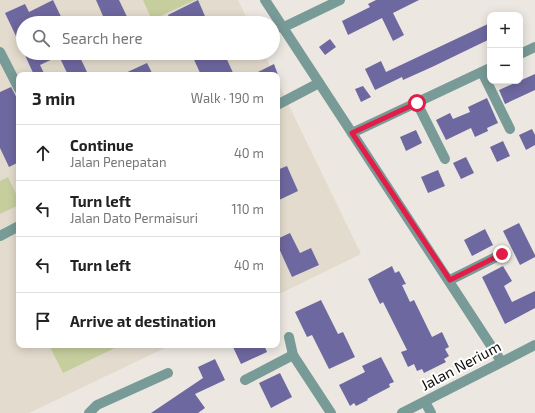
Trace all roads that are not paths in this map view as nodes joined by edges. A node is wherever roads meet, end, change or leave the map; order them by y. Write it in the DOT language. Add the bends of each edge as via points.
graph roads {
  1 [pos="265,0"];
  2 [pos="340,0"];
  3 [pos="275,16"];
  4 [pos="280,25"];
  5 [pos="282,28"];
  6 [pos="535,46"];
  7 [pos="0,52"];
  8 [pos="523,52"];
  9 [pos="486,70"];
  10 [pos="16,83"];
  11 [pos="319,83"];
  12 [pos="280,103"];
  13 [pos="417,103"];
  14 [pos="510,129"];
  15 [pos="352,133"];
  16 [pos="445,159"];
  17 [pos="16,228"];
  18 [pos="0,236"];
  19 [pos="502,254"];
  20 [pos="450,280"];
  21 [pos="289,337"];
  22 [pos="535,345"];
  23 [pos="293,355"];
  24 [pos="501,361"];
  25 [pos="168,373"];
  26 [pos="246,380"];
  27 [pos="425,402"];
  28 [pos="89,413"];
  29 [pos="331,413"];
  30 [pos="402,413"];
  31 [pos="431,413"];
  1 -- 3 [label="street"];
  2 -- 5 [label="street"];
  4 -- 5 [label="street"];
  5 -- 11 [label="street"];
  6 -- 8 [label="street"];
  7 -- 10 [label="street"];
  9 -- 13 [label="street"];
  9 -- 14 [label="street"];
  11 -- 12 [label="street"];
  11 -- 15 [label="street"];
  13 -- 15 [label="street"];
  13 -- 16 [label="street"];
  15 -- 20 [label="street"];
  17 -- 18 [label="street"];
  19 -- 20 [label="street"];
  20 -- 24 [label="street"];
  21 -- 23 [label="street"];
  22 -- 24 [label="street, Jalan Nerium"];
  23 -- 26 [label="street"];
  23 -- 29 [label="street"];
  24 -- 27 [label="street, Jalan Nerium"];
  25 -- 28 [label="street" via="97,405"];
  27 -- 30 [label="street, Jalan Nerium"];
  27 -- 31 [label="street"];
}
